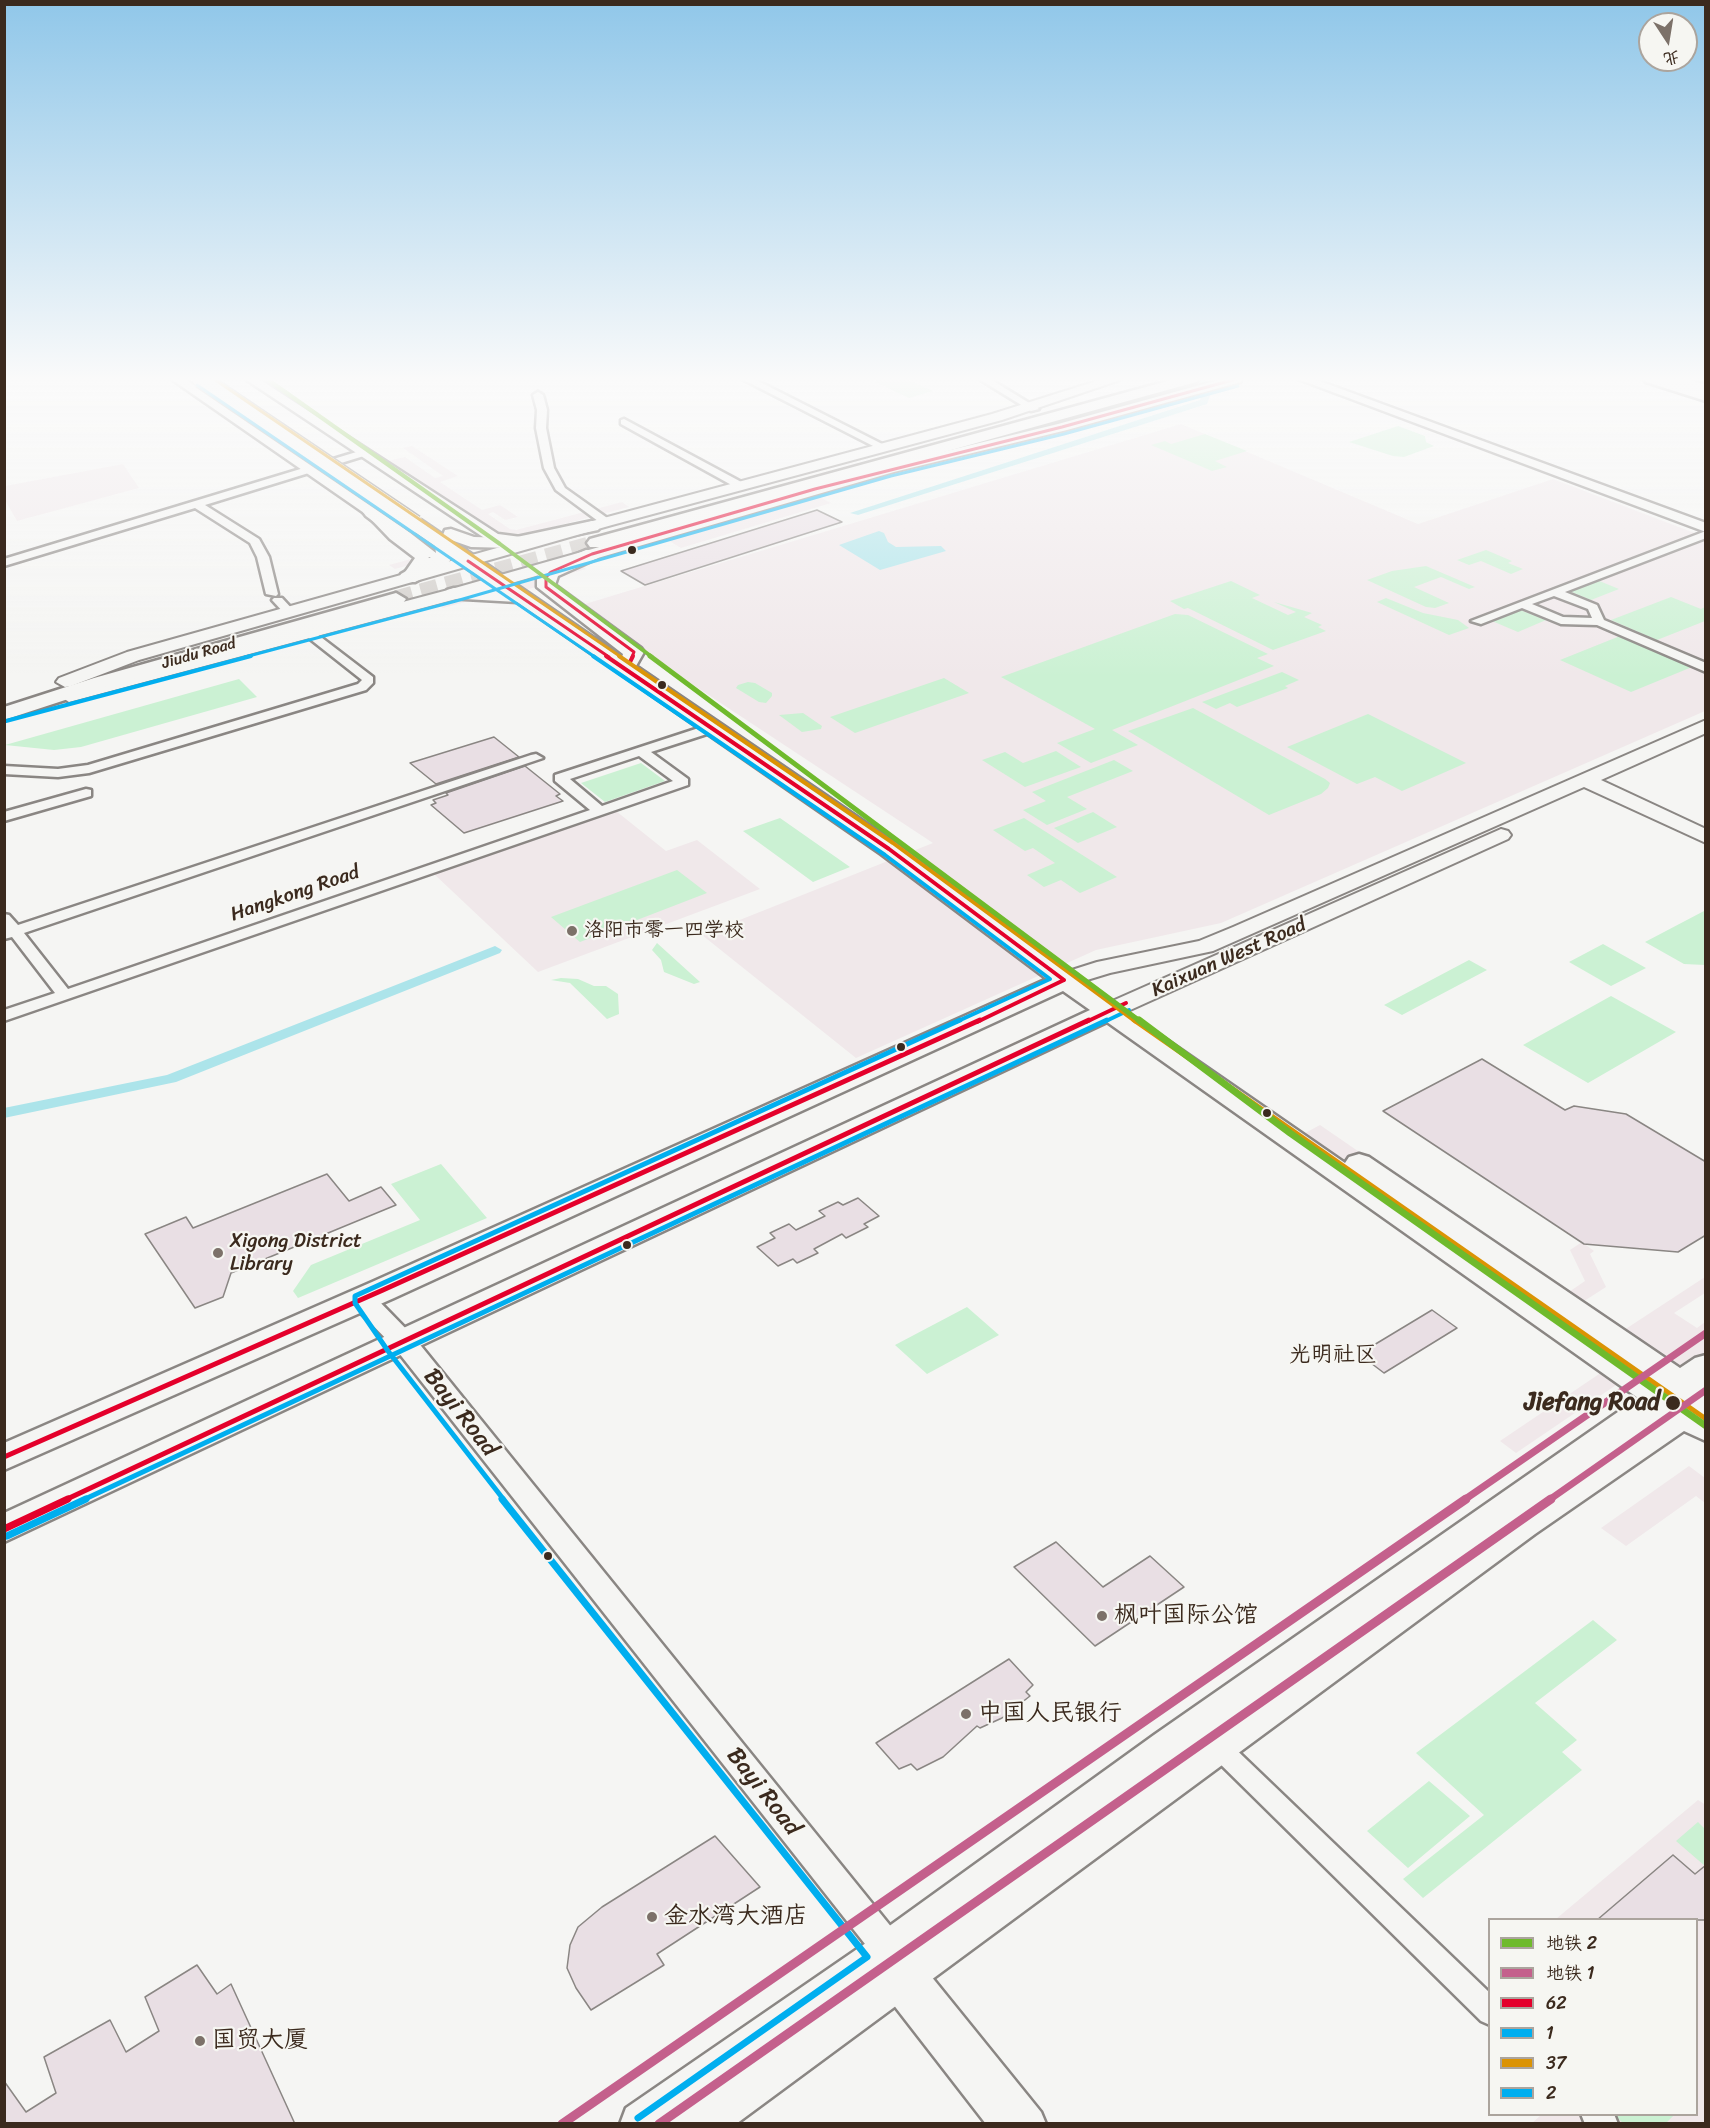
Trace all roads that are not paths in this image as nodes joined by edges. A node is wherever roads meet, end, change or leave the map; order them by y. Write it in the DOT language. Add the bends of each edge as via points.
graph roads {
  1 [pos="274,478"];
  2 [pos="322,478"];
  3 [pos="355,478"];
  4 [pos="361,478"];
  5 [pos="402,478"];
  6 [pos="554,478"];
  7 [pos="727,478"];
  8 [pos="769,478"];
  9 [pos="807,478"];
  10 [pos="828,478"];
  11 [pos="850,478"];
  12 [pos="1574,478"];
  13 [pos="1576,478"];
  14 [pos="741,486"];
  15 [pos="195,503"];
  16 [pos="372,512"];
  17 [pos="421,521"];
  18 [pos="477,527"];
  19 [pos="1706,527"];
  20 [pos="1706,534"];
  21 [pos="445,538"];
  22 [pos="597,539"];
  23 [pos="530,540"];
  24 [pos="475,559"];
  25 [pos="4,563"];
  26 [pos="408,578"];
  27 [pos="503,580"];
  28 [pos="1555,592"];
  29 [pos="453,594"];
  30 [pos="393,596"];
  31 [pos="521,598"];
  32 [pos="280,602"];
  33 [pos="1522,604"];
  34 [pos="1477,621"];
  35 [pos="1599,622"];
  36 [pos="309,632"];
  37 [pos="630,662"];
  38 [pos="1706,668"];
  39 [pos="65,682"];
  40 [pos="11,709"];
  41 [pos="1706,726"];
  42 [pos="711,728"];
  43 [pos="1706,743"];
  44 [pos="640,751"];
  45 [pos="536,758"];
  46 [pos="4,770"];
  47 [pos="1603,782"];
  48 [pos="86,793"];
  49 [pos="600,811"];
  50 [pos="4,817"];
  51 [pos="1706,825"];
  52 [pos="1706,837"];
  53 [pos="4,918"];
  54 [pos="10,933"];
  55 [pos="1074,976"];
  56 [pos="65,995"];
  57 [pos="1117,1007"];
  58 [pos="4,1016"];
  59 [pos="362,1299"];
  60 [pos="399,1344"];
  61 [pos="1706,1366"];
  62 [pos="1692,1403"];
  63 [pos="4,1457"];
  64 [pos="4,1530"];
  65 [pos="1216,1745"];
  66 [pos="893,1966"];
  67 [pos="1488,2010"];
  68 [pos="642,2124"];
  69 [pos="698,2124"];
  70 [pos="1008,2124"];
  71 [pos="1029,2124"];
  1 -- 15 [label="street"];
  2 -- 16 [label="street"];
  3 -- 17 [label="main road, bridge"];
  4 -- 17 [label="main road"];
  5 -- 18 [label="street"];
  6 -- 22 [label="street"];
  7 -- 14 [label="street"];
  8 -- 14 [label="main road"];
  9 -- 22 [label="main road"];
  10 -- 22 [label="main road"];
  11 -- 22 [label="main road"];
  12 -- 19 [label="street"];
  13 -- 19 [label="street"];
  14 -- 22 [label="main road"];
  15 -- 25 [label="street"];
  15 -- 32 [label="street" via="255,541"];
  16 -- 21 [label="main road" via="423,552 438,551"];
  16 -- 26 [label="street" via="394,536 422,556 423,561"];
  17 -- 21 [label="main road"];
  18 -- 21 [label="main road" via="483,536"];
  18 -- 23 [label="street" via="504,541"];
  20 -- 28 [label="street"];
  21 -- 23 [label="main road" via="493,544"];
  21 -- 24 [label="main road"];
  21 -- 26 [label="main road" via="442,559"];
  22 -- 23 [label="main road"];
  22 -- 24 [label="main road"];
  22 -- 27 [label="main road"];
  22 -- 37 [label="main road" via="551,572 546,577 546,587 634,652"];
  24 -- 26 [label="main road"];
  24 -- 27 [label="main road"];
  26 -- 30 [label="main road"];
  27 -- 29 [label="main road"];
  27 -- 31 [label="main road"];
  27 -- 37 [label="main road"];
  28 -- 33 [label="street"];
  28 -- 35 [label="street" via="1593,607"];
  29 -- 30 [label="main road"];
  29 -- 31 [label="main road" via="488,593"];
  30 -- 32 [label="main road"];
  30 -- 36 [label="main road"];
  30 -- 39 [label="main road, Jiudu Road"];
  30 -- 40 [label="main road, Jiudu Road"];
  31 -- 42 [label="main road"];
  32 -- 39 [label="main road"];
  33 -- 34 [label="street"];
  33 -- 35 [label="street" via="1561,620"];
  35 -- 38 [label="street"];
  36 -- 40 [label="main road"];
  36 -- 46 [label="street" via="369,680 362,687 89,770"];
  37 -- 55 [label="main road" via="938,868"];
  39 -- 40 [label="main road, Jiudu Road"];
  41 -- 47 [label="main road, Kaixuan West Road"];
  42 -- 44 [label="street"];
  42 -- 55 [label="main road"];
  43 -- 47 [label="main road, Kaixuan West Road"];
  44 -- 49 [label="street" via="560,778"];
  44 -- 49 [label="street, Hangkong Road" via="683,782"];
  45 -- 54 [label="street"];
  47 -- 51 [label="main road"];
  47 -- 52 [label="main road"];
  47 -- 55 [label="main road, Kaixuan West Road" via="1205,946"];
  47 -- 57 [label="main road, Kaixuan West Road"];
  48 -- 50 [label="street"];
  49 -- 56 [label="street, Hangkong Road"];
  53 -- 54 [label="street"];
  54 -- 56 [label="street"];
  55 -- 57 [label="main road"];
  55 -- 59 [label="main road, Kaixuan West Road"];
  56 -- 58 [label="street, Hangkong Road"];
  57 -- 60 [label="main road, Kaixuan West Road"];
  57 -- 62 [label="main road"];
  59 -- 60 [label="street, Bayi Road"];
  59 -- 63 [label="main road, Kaixuan West Road"];
  60 -- 64 [label="main road, Kaixuan West Road"];
  60 -- 66 [label="street, Bayi Road"];
  61 -- 62 [label="main road"];
  62 -- 65 [label="main road"];
  62 -- 66 [label="main road" via="1168,1747"];
  65 -- 66 [label="main road"];
  65 -- 67 [label="street"];
  66 -- 68 [label="main road"];
  66 -- 69 [label="main road"];
  66 -- 70 [label="street, Bayi Road"];
  66 -- 71 [label="street, Bayi Road"];
}
